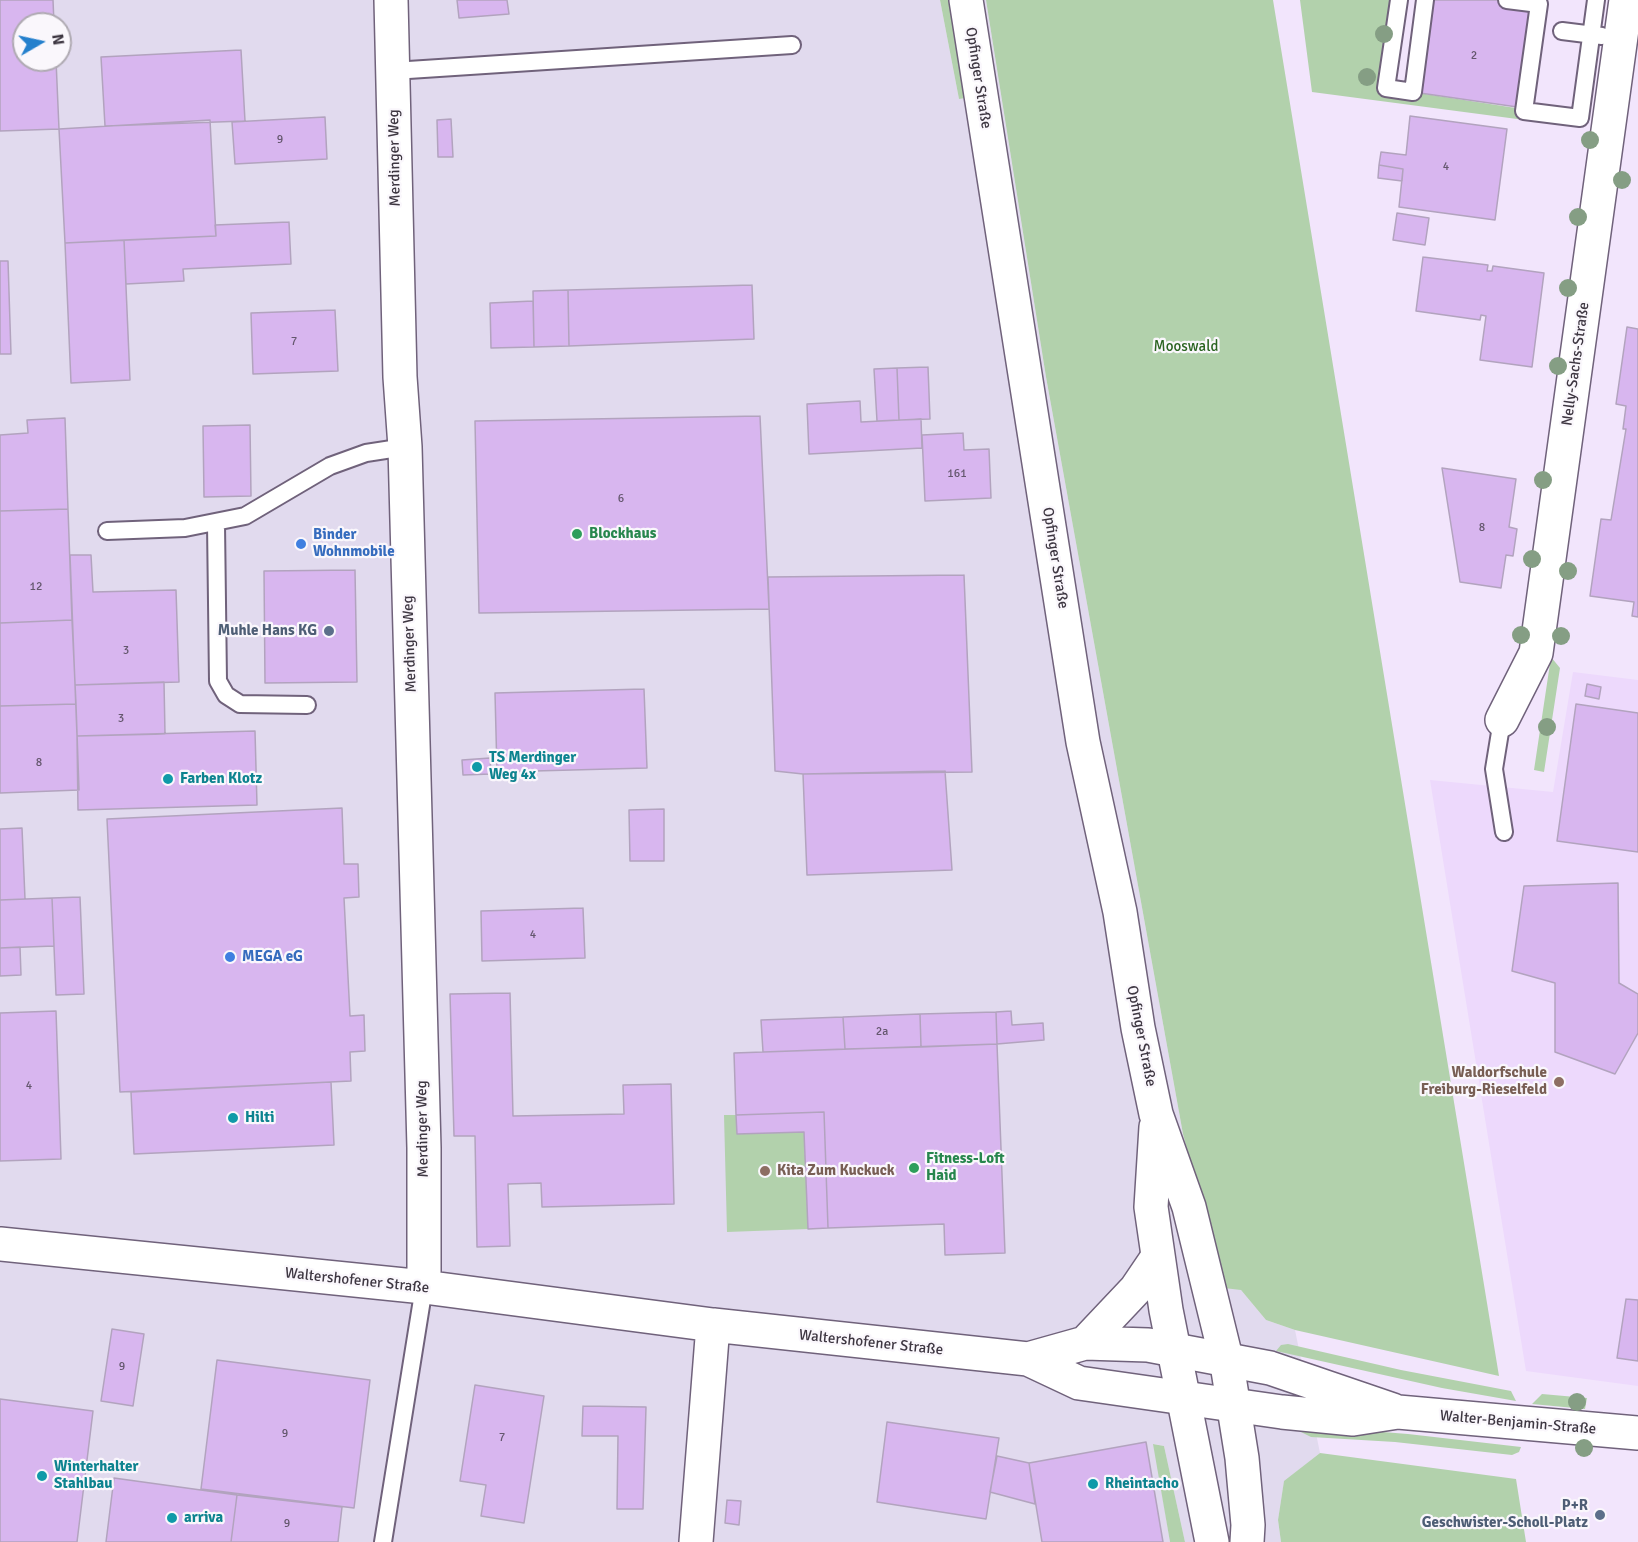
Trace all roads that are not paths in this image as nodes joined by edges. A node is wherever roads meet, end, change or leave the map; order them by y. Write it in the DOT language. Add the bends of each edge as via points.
graph roads {
  1 [pos="391,0"];
  2 [pos="966,0"];
  3 [pos="1399,0"];
  4 [pos="1425,0"];
  5 [pos="1507,0"];
  6 [pos="1596,0"];
  7 [pos="1626,0"];
  8 [pos="1562,31"];
  9 [pos="1606,37"];
  10 [pos="792,45"];
  11 [pos="393,71"];
  12 [pos="405,447"];
  13 [pos="216,524"];
  14 [pos="107,531"];
  15 [pos="307,705"];
  16 [pos="1502,720"];
  17 [pos="1504,832"];
  18 [pos="1156,1114"];
  19 [pos="0,1244"];
  20 [pos="1157,1258"];
  21 [pos="424,1287"];
  22 [pos="713,1325"];
  23 [pos="1085,1343"];
  24 [pos="1174,1350"];
  25 [pos="1226,1358"];
  26 [pos="1028,1359"];
  27 [pos="1183,1397"];
  28 [pos="1234,1405"];
  29 [pos="1398,1412"];
  30 [pos="1638,1433"];
  31 [pos="383,1542"];
  32 [pos="696,1542"];
  33 [pos="1212,1542"];
  34 [pos="1247,1542"];
  1 -- 11 [label="street, Merdinger Weg"];
  2 -- 18 [label="street, Opfinger Straße" via="1083,742 1120,912"];
  3 -- 4 [label="lane" via="1386,88 1413,92"];
  5 -- 9 [label="lane" via="1539,4 1524,111 1580,118"];
  6 -- 9 [label="lane"];
  7 -- 9 [label="street, Nelly-Sachs-Straße"];
  8 -- 9 [label="lane"];
  9 -- 16 [label="street, Nelly-Sachs-Straße" via="1536,653"];
  10 -- 11 [label="lane"];
  11 -- 12 [label="street, Merdinger Weg"];
  12 -- 13 [label="lane" via="348,458 244,516"];
  12 -- 21 [label="street, Merdinger Weg" via="424,1148"];
  13 -- 14 [label="lane"];
  13 -- 15 [label="lane" via="218,681 226,695 240,704"];
  16 -- 17 [label="lane" via="1494,769"];
  18 -- 20 [label="street, Opfinger Straße" via="1150,1208"];
  18 -- 25 [label="street, Opfinger Straße" via="1189,1207"];
  19 -- 21 [label="street, Waltershofener Straße"];
  20 -- 23 [label="street" via="1136,1289"];
  20 -- 24 [label="street, Opfinger Straße"];
  21 -- 22 [label="street, Waltershofener Straße"];
  21 -- 31 [label="lane"];
  22 -- 26 [label="street, Waltershofener Straße"];
  22 -- 32 [label="street"];
  23 -- 24 [label="street, Waltershofener Straße"];
  23 -- 26 [label="street, Waltershofener Straße"];
  24 -- 25 [label="street, Waltershofener Straße"];
  24 -- 27 [label="street, Opfinger Straße"];
  25 -- 28 [label="street, Opfinger Straße"];
  25 -- 29 [label="street, Walter-Benjamin-Straße" via="1270,1368"];
  26 -- 27 [label="street, Waltershofener Straße" via="1079,1383"];
  27 -- 28 [label="street, Waltershofener Straße"];
  27 -- 33 [label="street, Opfinger Straße"];
  28 -- 29 [label="street, Walter-Benjamin-Straße" via="1353,1419"];
  28 -- 34 [label="street, Opfinger Straße"];
  29 -- 30 [label="street, Walter-Benjamin-Straße"];
}
